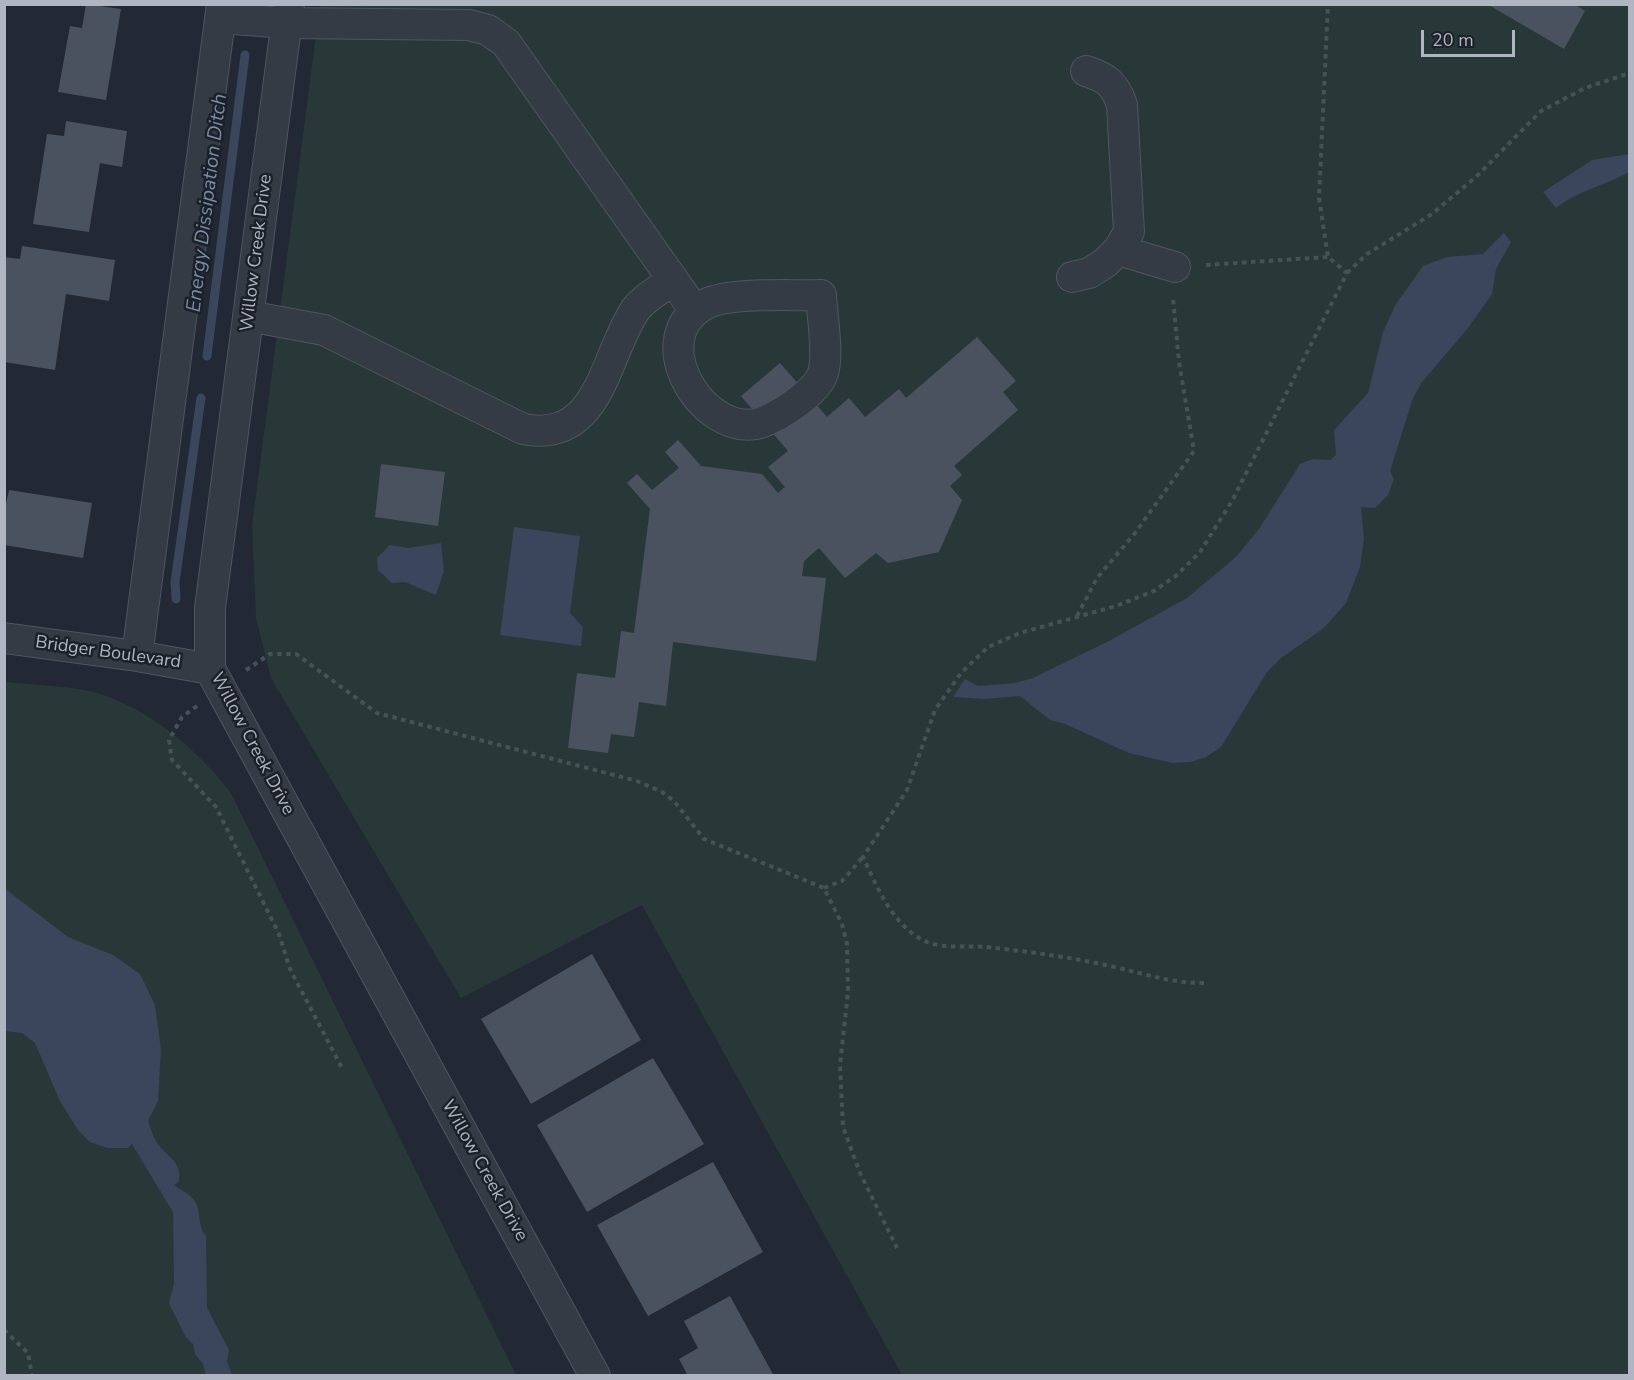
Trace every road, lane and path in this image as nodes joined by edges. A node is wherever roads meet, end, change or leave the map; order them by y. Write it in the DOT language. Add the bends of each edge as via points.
graph roads {
  1 [pos="1328,4"];
  2 [pos="221,11"];
  3 [pos="288,14"];
  4 [pos="1086,71"];
  5 [pos="1629,73"];
  6 [pos="1119,250"];
  7 [pos="1328,257"];
  8 [pos="1175,267"];
  9 [pos="1347,273"];
  10 [pos="1072,276"];
  11 [pos="673,280"];
  12 [pos="695,311"];
  13 [pos="249,316"];
  14 [pos="1077,616"];
  15 [pos="4,638"];
  16 [pos="137,656"];
  17 [pos="216,679"];
  18 [pos="863,856"];
  19 [pos="824,888"];
  20 [pos="1204,983"];
  21 [pos="342,1068"];
  22 [pos="897,1248"];
  23 [pos="4,1330"];
  24 [pos="32,1376"];
  25 [pos="595,1376"];
  1 -- 7 [label="path" via="1319,198"];
  2 -- 3 [label="street"];
  2 -- 16 [label="street"];
  3 -- 11 [label="street" via="469,25 488,30 506,43"];
  3 -- 13 [label="street, Willow Creek Drive"];
  4 -- 6 [label="street" via="1106,78 1117,89 1122,105 1129,232"];
  5 -- 9 [label="path" via="1585,88 1541,111 1477,176 1432,214 1367,255"];
  6 -- 8 [label="street"];
  6 -- 10 [label="street" via="1089,273"];
  7 -- 8 [label="path"];
  7 -- 9 [label="path"];
  8 -- 14 [label="path" via="1173,307 1194,451 1097,578"];
  9 -- 14 [label="path" via="1232,501 1200,552 1154,591"];
  11 -- 12 [label="street"];
  11 -- 13 [label="street" via="637,308 585,410 556,430 539,432 523,429 324,330"];
  12 -- 12 [label="street" via="684,324 677,357 695,393 715,414 733,423 769,420 799,401 823,373 821,295 725,298"];
  13 -- 17 [label="street, Willow Creek Drive" via="210,608"];
  14 -- 18 [label="path" via="988,647 961,673 935,710 907,790"];
  15 -- 16 [label="street, Bridger Boulevard"];
  16 -- 17 [label="street, Bridger Boulevard"];
  17 -- 19 [label="path" via="270,654 296,654 377,713 637,781 662,792 704,839"];
  17 -- 21 [label="path" via="182,717 169,740 172,760 216,807 279,934 290,969"];
  17 -- 25 [label="street, Willow Creek Drive"];
  18 -- 19 [label="path" via="842,881"];
  18 -- 20 [label="path" via="894,915 917,937 947,947 985,947 1065,958 1153,979"];
  19 -- 22 [label="path" via="847,944 848,991 840,1065 843,1127 860,1173"];
  23 -- 24 [label="path" via="28,1353"];
}
